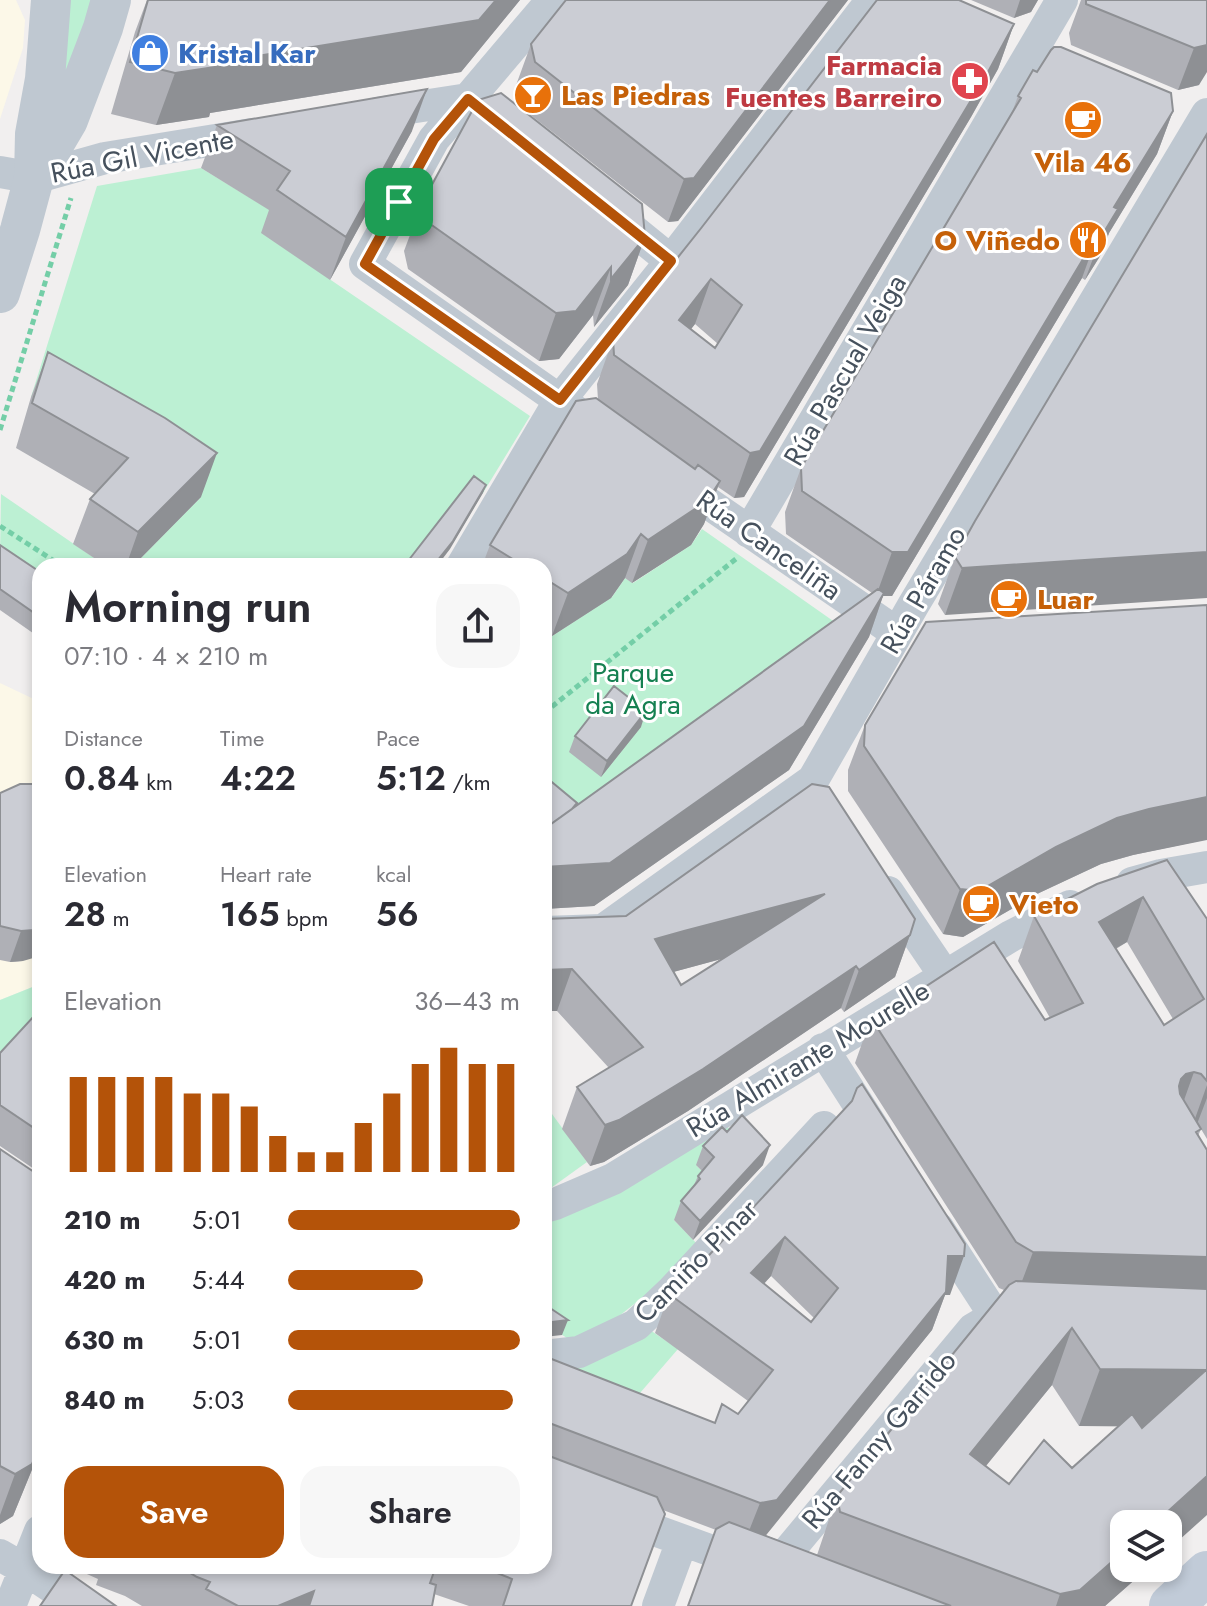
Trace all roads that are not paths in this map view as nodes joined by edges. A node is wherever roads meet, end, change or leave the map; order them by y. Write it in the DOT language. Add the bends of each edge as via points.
graph roads {
  1 [pos="51,0"];
  2 [pos="111,0"];
  3 [pos="552,0"];
  4 [pos="872,0"];
  5 [pos="1062,0"];
  6 [pos="468,99"];
  7 [pos="347,118"];
  8 [pos="496,121"];
  9 [pos="1196,123"];
  10 [pos="287,128"];
  11 [pos="17,175"];
  12 [pos="583,190"];
  13 [pos="671,261"];
  14 [pos="0,293"];
  15 [pos="560,400"];
  16 [pos="749,532"];
  17 [pos="467,558"];
  18 [pos="897,633"];
  19 [pos="813,780"];
  20 [pos="833,810"];
  21 [pos="869,863"];
  22 [pos="1207,867"];
  23 [pos="552,932"];
  24 [pos="945,976"];
  25 [pos="823,1049"];
  26 [pos="824,1127"];
  27 [pos="894,1159"];
  28 [pos="919,1198"];
  29 [pos="552,1205"];
  30 [pos="995,1316"];
  31 [pos="1056,1318"];
  32 [pos="552,1355"];
  33 [pos="552,1493"];
  34 [pos="32,1540"];
  35 [pos="682,1541"];
  36 [pos="13,1563"];
  37 [pos="1207,1573"];
  38 [pos="302,1574"];
  39 [pos="10,1606"];
  40 [pos="80,1606"];
  41 [pos="291,1606"];
  42 [pos="658,1606"];
  43 [pos="1171,1606"];
  1 -- 11 [label="street" via="35,134"];
  2 -- 11 [label="street" via="68,120"];
  3 -- 6 [label="street"];
  4 -- 13 [label="street"];
  5 -- 16 [label="street, Rúa Pascual Veiga"];
  6 -- 7 [label="street"];
  6 -- 8 [label="street"];
  6 -- 15 [label="street, Rúa Canceliña" via="434,139 365,264"];
  9 -- 18 [label="street, Rúa Páramo"];
  10 -- 11 [label="street, Rúa Gil Vicente"];
  11 -- 14 [label="street" via="20,230"];
  12 -- 13 [label="street"];
  13 -- 15 [label="street"];
  15 -- 16 [label="street, Rúa Canceliña"];
  15 -- 17 [label="street"];
  16 -- 18 [label="street, Rúa Canceliña"];
  18 -- 19 [label="street, Rúa Páramo"];
  19 -- 20 [label="street"];
  19 -- 23 [label="street, Rúa Páramo" via="603,930"];
  21 -- 24 [label="street"];
  22 -- 24 [label="street, Rúa Almirante Mourelle" via="1161,875 1056,911"];
  24 -- 25 [label="street, Rúa Almirante Mourelle"];
  25 -- 27 [label="street"];
  25 -- 29 [label="street, Rúa Almirante Mourelle" via="613,1179"];
  26 -- 32 [label="street, Camiño Pinar" via="636,1325 579,1352"];
  28 -- 30 [label="street"];
  30 -- 31 [label="street"];
  30 -- 35 [label="street, Rúa Fanny Garrido" via="973,1329 784,1577"];
  33 -- 35 [label="street"];
  34 -- 36 [label="street"];
  35 -- 42 [label="street"];
  36 -- 39 [label="street"];
  36 -- 40 [label="street"];
  37 -- 43 [label="main road"];
  38 -- 41 [label="street"];
}
